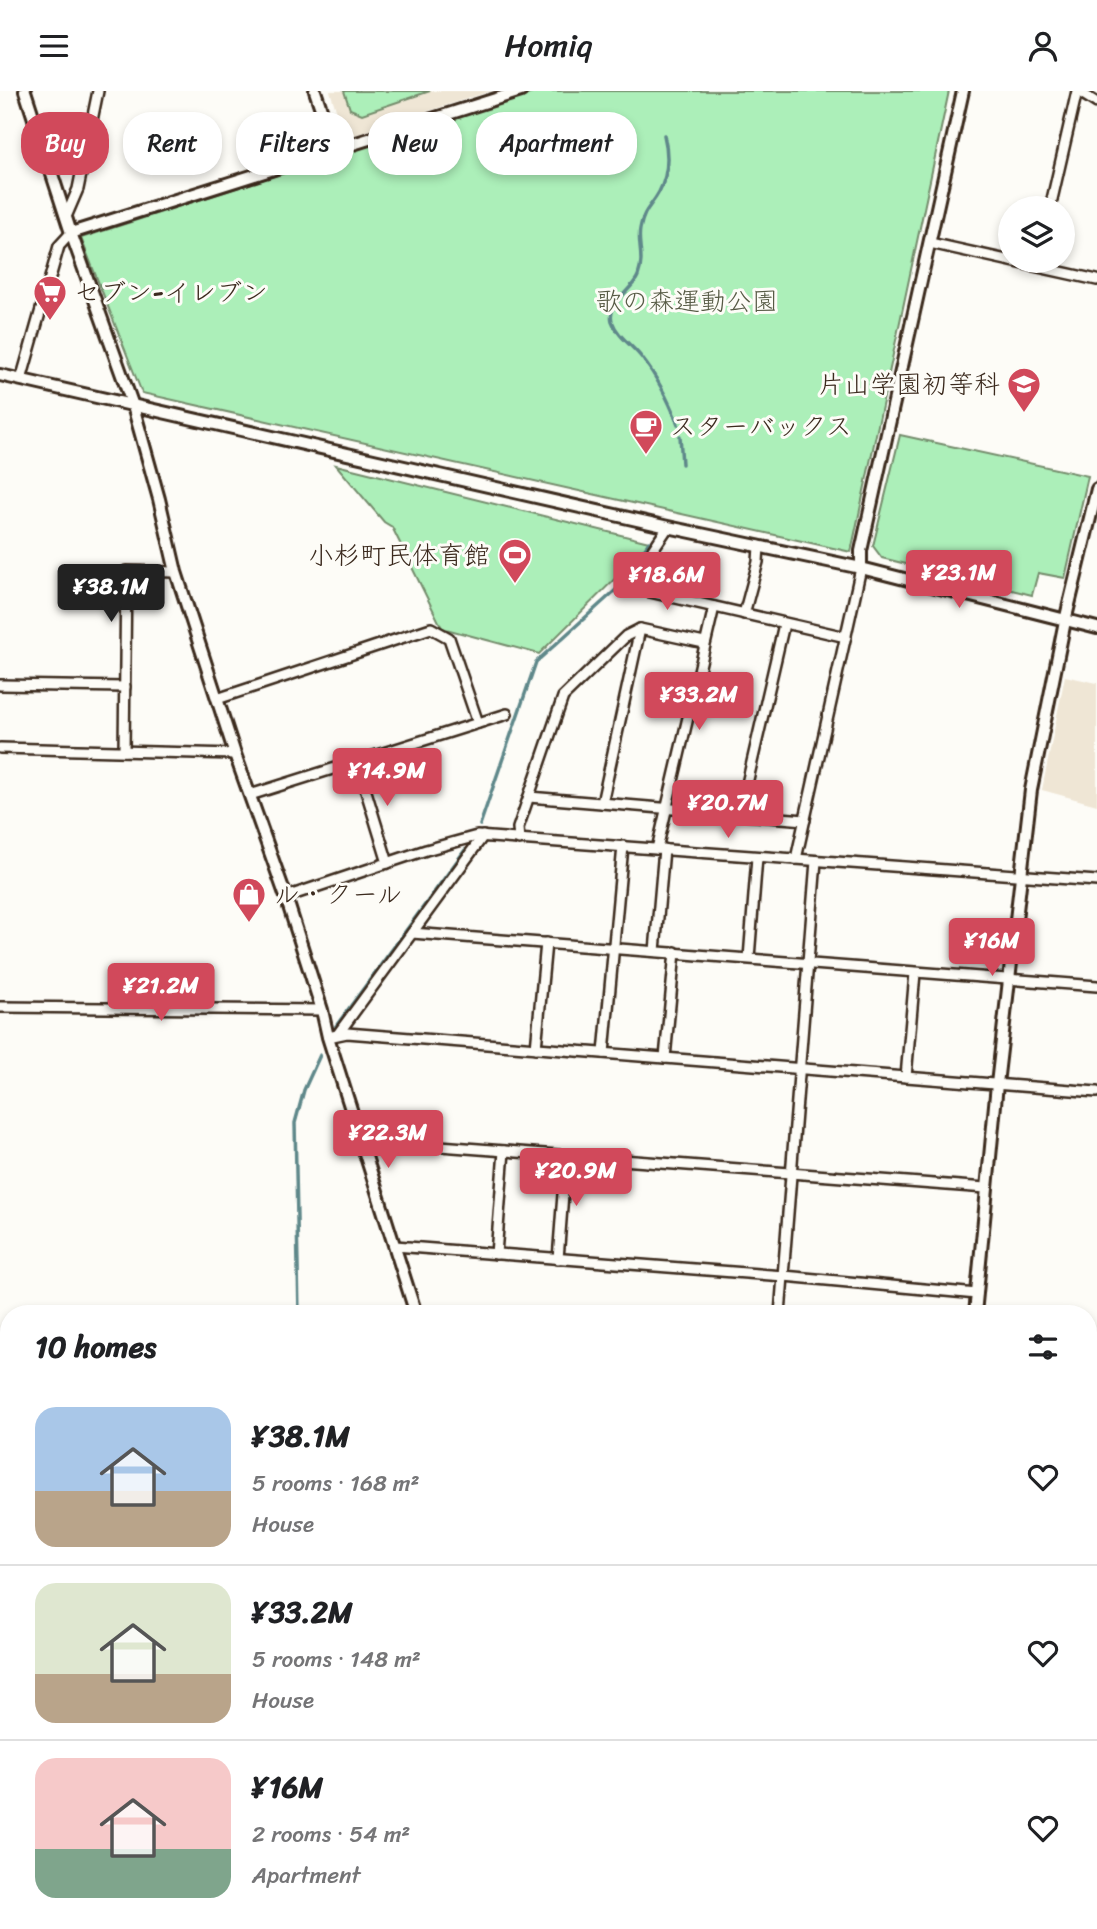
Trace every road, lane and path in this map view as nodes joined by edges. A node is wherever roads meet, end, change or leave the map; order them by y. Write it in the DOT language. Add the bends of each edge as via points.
graph roads {
  1 [pos="25,91"];
  2 [pos="98,91"];
  3 [pos="315,91"];
  4 [pos="521,91"];
  5 [pos="963,91"];
  6 [pos="1077,91"];
  7 [pos="1097,103"];
  8 [pos="322,112"];
  9 [pos="354,144"];
  10 [pos="255,175"];
  11 [pos="1053,196"];
  12 [pos="66,217"];
  13 [pos="71,233"];
  14 [pos="930,243"];
  15 [pos="998,256"];
  16 [pos="1069,273"];
  17 [pos="1097,281"];
  18 [pos="0,375"];
  19 [pos="22,380"];
  20 [pos="132,406"];
  21 [pos="1097,489"];
  22 [pos="668,527"];
  23 [pos="759,546"];
  24 [pos="861,568"];
  25 [pos="176,572"];
  26 [pos="713,607"];
  27 [pos="744,614"];
  28 [pos="1065,621"];
  29 [pos="784,624"];
  30 [pos="1097,628"];
  31 [pos="640,629"];
  32 [pos="846,637"];
  33 [pos="704,643"];
  34 [pos="0,685"];
  35 [pos="125,687"];
  36 [pos="217,699"];
  37 [pos="507,714"];
  38 [pos="478,723"];
  39 [pos="0,748"];
  40 [pos="124,751"];
  41 [pos="235,754"];
  42 [pos="357,762"];
  43 [pos="250,795"];
  44 [pos="529,797"];
  45 [pos="601,803"];
  46 [pos="666,807"];
  47 [pos="740,814"];
  48 [pos="806,820"];
  49 [pos="483,837"];
  50 [pos="519,840"];
  51 [pos="623,846"];
  52 [pos="661,849"];
  53 [pos="757,857"];
  54 [pos="796,859"];
  55 [pos="816,860"];
  56 [pos="388,863"];
  57 [pos="1020,877"];
  58 [pos="1097,881"];
  59 [pos="286,897"];
  60 [pos="412,933"];
  61 [pos="547,943"];
  62 [pos="615,948"];
  63 [pos="655,951"];
  64 [pos="675,952"];
  65 [pos="749,958"];
  66 [pos="809,963"];
  67 [pos="915,973"];
  68 [pos="1008,979"];
  69 [pos="1097,986"];
  70 [pos="0,1007"];
  71 [pos="322,1010"];
  72 [pos="333,1036"];
  73 [pos="536,1048"];
  74 [pos="604,1053"];
  75 [pos="664,1058"];
  76 [pos="800,1068"];
  77 [pos="906,1077"];
  78 [pos="996,1084"];
  79 [pos="1097,1092"];
  80 [pos="362,1140"];
  81 [pos="504,1151"];
  82 [pos="566,1155"];
  83 [pos="792,1173"];
  84 [pos="986,1188"];
  85 [pos="395,1246"];
  86 [pos="496,1254"];
  87 [pos="558,1259"];
  88 [pos="784,1276"];
  89 [pos="977,1294"];
  90 [pos="413,1305"];
  91 [pos="781,1305"];
  92 [pos="976,1305"];
  1 -- 12 [label="street"];
  2 -- 12 [label="street" via="78,189"];
  3 -- 8 [label="street"];
  4 -- 9 [label="street"];
  5 -- 14 [label="street"];
  6 -- 7 [label="street"];
  6 -- 11 [label="street"];
  10 -- 13 [label="street"];
  12 -- 13 [label="street"];
  13 -- 19 [label="street" via="59,246"];
  13 -- 20 [label="street"];
  14 -- 15 [label="street"];
  14 -- 24 [label="street" via="861,551"];
  16 -- 17 [label="street"];
  18 -- 19 [label="street"];
  19 -- 20 [label="street"];
  20 -- 22 [label="street"];
  20 -- 25 [label="street"];
  21 -- 28 [label="street"];
  22 -- 23 [label="street"];
  22 -- 26 [label="street" via="628,587"];
  23 -- 24 [label="street"];
  23 -- 27 [label="street"];
  24 -- 28 [label="street"];
  24 -- 32 [label="street"];
  25 -- 35 [label="street" via="126,571"];
  25 -- 36 [label="street"];
  26 -- 27 [label="street"];
  26 -- 33 [label="street"];
  27 -- 29 [label="street"];
  28 -- 30 [label="street"];
  28 -- 57 [label="street" via="1031,790"];
  29 -- 32 [label="street"];
  29 -- 47 [label="street"];
  31 -- 33 [label="street"];
  31 -- 44 [label="street" via="626,636 563,697"];
  31 -- 45 [label="street"];
  32 -- 48 [label="street"];
  33 -- 46 [label="street"];
  34 -- 35 [label="street"];
  35 -- 40 [label="street"];
  36 -- 38 [label="street" via="432,628 449,638"];
  36 -- 41 [label="street"];
  37 -- 38 [label="street"];
  38 -- 42 [label="street"];
  39 -- 40 [label="street"];
  40 -- 41 [label="street"];
  41 -- 43 [label="street"];
  42 -- 43 [label="street"];
  42 -- 56 [label="street"];
  43 -- 59 [label="street"];
  44 -- 45 [label="street"];
  44 -- 50 [label="street" via="518,828"];
  45 -- 46 [label="street"];
  46 -- 47 [label="street"];
  46 -- 52 [label="street"];
  47 -- 48 [label="street"];
  48 -- 54 [label="street"];
  49 -- 50 [label="street"];
  49 -- 56 [label="street"];
  49 -- 60 [label="street"];
  50 -- 51 [label="street"];
  51 -- 52 [label="street"];
  51 -- 62 [label="street"];
  52 -- 53 [label="street"];
  52 -- 63 [label="street"];
  53 -- 54 [label="street"];
  53 -- 65 [label="street"];
  54 -- 55 [label="street"];
  55 -- 57 [label="street"];
  55 -- 66 [label="street"];
  56 -- 59 [label="street"];
  57 -- 58 [label="street"];
  57 -- 68 [label="street"];
  59 -- 71 [label="street"];
  60 -- 61 [label="street"];
  60 -- 72 [label="street"];
  61 -- 62 [label="street"];
  61 -- 73 [label="street"];
  62 -- 63 [label="street"];
  62 -- 74 [label="street"];
  63 -- 64 [label="street"];
  64 -- 65 [label="street"];
  64 -- 75 [label="street"];
  65 -- 66 [label="street"];
  66 -- 67 [label="street"];
  66 -- 76 [label="street"];
  67 -- 68 [label="street"];
  67 -- 77 [label="street"];
  68 -- 69 [label="street"];
  68 -- 78 [label="street"];
  70 -- 71 [label="street"];
  71 -- 72 [label="street"];
  72 -- 73 [label="street"];
  72 -- 80 [label="street"];
  73 -- 74 [label="street"];
  74 -- 75 [label="street"];
  75 -- 76 [label="street"];
  76 -- 77 [label="street"];
  76 -- 83 [label="street"];
  77 -- 78 [label="street"];
  78 -- 79 [label="street"];
  78 -- 84 [label="street"];
  80 -- 81 [label="street"];
  80 -- 85 [label="street"];
  81 -- 82 [label="street"];
  81 -- 86 [label="street"];
  82 -- 83 [label="street"];
  82 -- 87 [label="street"];
  83 -- 84 [label="street"];
  83 -- 88 [label="street"];
  84 -- 89 [label="street"];
  85 -- 86 [label="street"];
  85 -- 90 [label="street"];
  86 -- 87 [label="street"];
  87 -- 88 [label="street"];
  88 -- 89 [label="street"];
  88 -- 91 [label="street"];
  89 -- 92 [label="street"];
}
